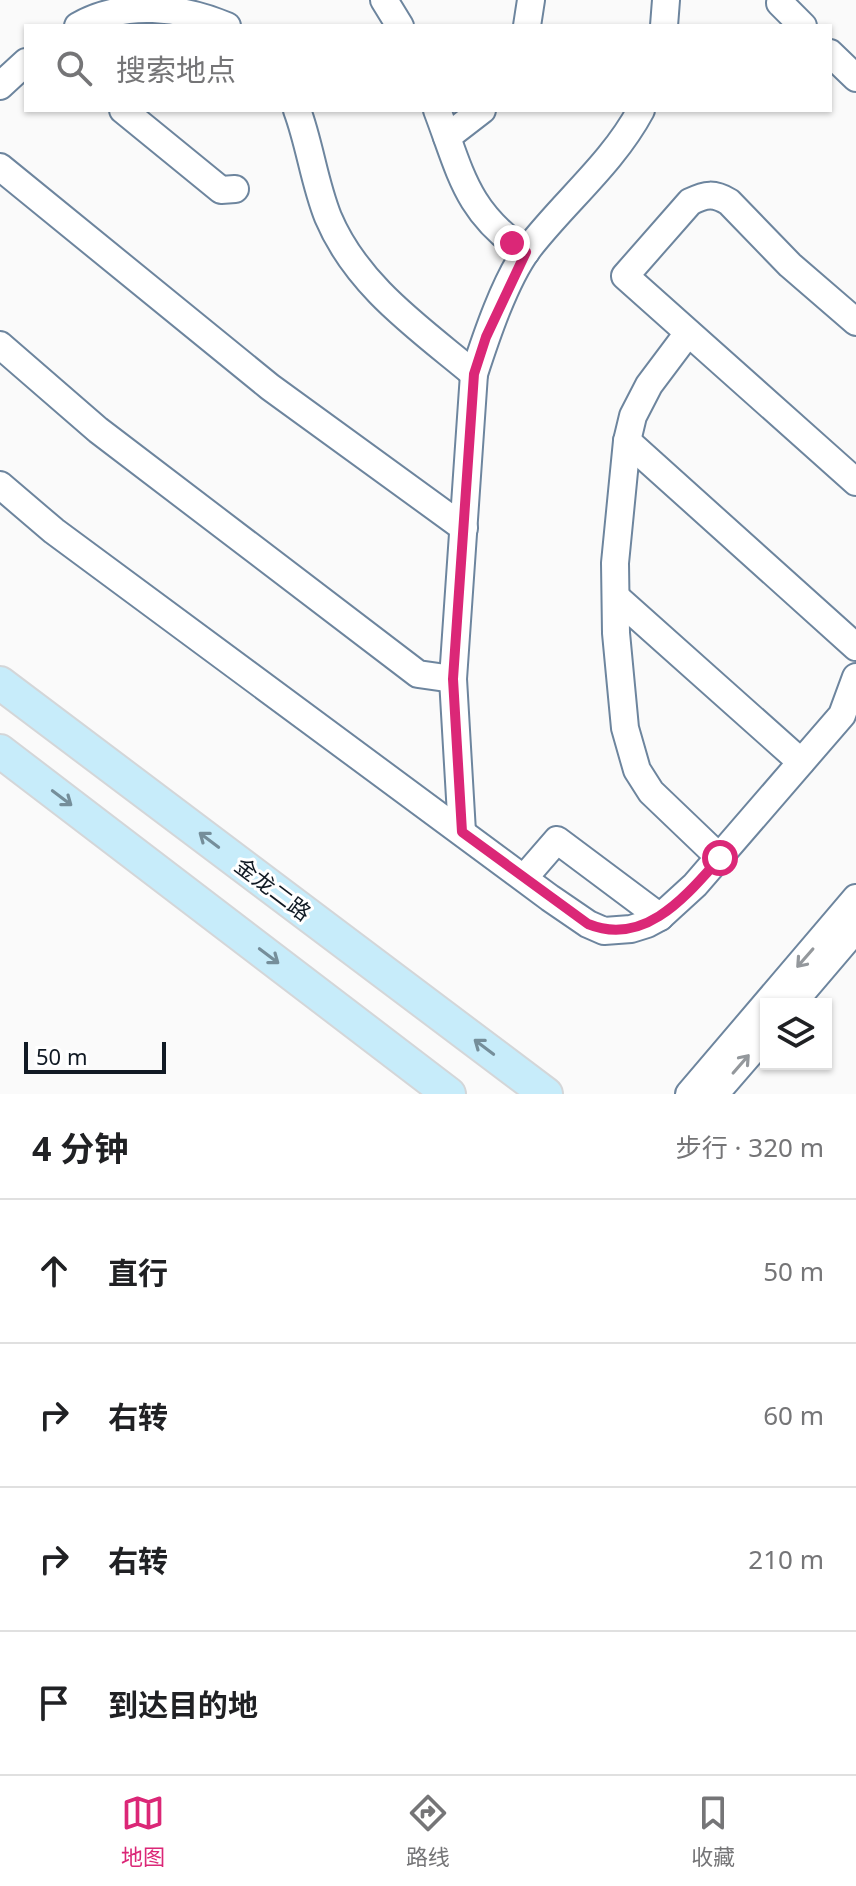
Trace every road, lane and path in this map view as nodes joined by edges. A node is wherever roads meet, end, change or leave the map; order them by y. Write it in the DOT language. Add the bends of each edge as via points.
graph roads {
  1 [pos="384,0"];
  2 [pos="531,0"];
  3 [pos="666,0"];
  4 [pos="780,3"];
  5 [pos="82,24"];
  6 [pos="222,24"];
  7 [pos="399,24"];
  8 [pos="527,24"];
  9 [pos="664,24"];
  10 [pos="801,24"];
  11 [pos="832,55"];
  12 [pos="24,64"];
  13 [pos="856,78"];
  14 [pos="0,86"];
  15 [pos="125,112"];
  16 [pos="298,112"];
  17 [pos="438,112"];
  18 [pos="479,112"];
  19 [pos="640,112"];
  20 [pos="447,137"];
  21 [pos="0,167"];
  22 [pos="235,189"];
  23 [pos="526,252"];
  24 [pos="856,322"];
  25 [pos="688,333"];
  26 [pos="0,345"];
  27 [pos="474,374"];
  28 [pos="627,441"];
  29 [pos="856,482"];
  30 [pos="0,485"];
  31 [pos="464,528"];
  32 [pos="616,597"];
  33 [pos="856,647"];
  34 [pos="856,677"];
  35 [pos="453,679"];
  36 [pos="0,683"];
  37 [pos="0,751"];
  38 [pos="801,762"];
  39 [pos="462,832"];
  40 [pos="720,858"];
  41 [pos="524,878"];
  42 [pos="856,898"];
  43 [pos="660,917"];
  44 [pos="856,929"];
  45 [pos="797,998"];
  46 [pos="760,1042"];
  47 [pos="449,1094"];
  48 [pos="546,1094"];
  49 [pos="689,1094"];
  50 [pos="715,1094"];
  1 -- 7 [label="street"];
  2 -- 8 [label="street"];
  3 -- 9 [label="street"];
  4 -- 10 [label="street"];
  5 -- 6 [label="street" via="125,11 163,9"];
  11 -- 13 [label="street"];
  12 -- 14 [label="street"];
  15 -- 22 [label="street" via="221,190"];
  16 -- 27 [label="street" via="329,219 365,279"];
  17 -- 20 [label="street"];
  18 -- 20 [label="street"];
  19 -- 23 [label="street" via="603,166"];
  20 -- 23 [label="street" via="470,197 488,223"];
  21 -- 31 [label="street" via="270,387"];
  23 -- 27 [label="street"];
  24 -- 25 [label="street" via="729,202 704,195 690,202 625,276"];
  25 -- 28 [label="street" via="649,385"];
  25 -- 29 [label="street"];
  26 -- 35 [label="street" via="98,430 418,674"];
  27 -- 31 [label="street"];
  28 -- 32 [label="street"];
  28 -- 33 [label="street"];
  30 -- 39 [label="street" via="54,531"];
  31 -- 35 [label="street"];
  32 -- 38 [label="street"];
  32 -- 40 [label="street" via="625,728 637,770 651,792"];
  34 -- 38 [label="street" via="842,715"];
  35 -- 39 [label="street"];
  48 -- 36 [label="main road, 金龙二路, one-way"];
  37 -- 47 [label="main road, one-way"];
  38 -- 40 [label="street"];
  39 -- 41 [label="street"];
  40 -- 43 [label="street"];
  41 -- 43 [label="street" via="604,931 631,929"];
  41 -- 43 [label="street" via="557,840"];
  42 -- 49 [label="street, one-way"];
  44 -- 45 [label="street"];
  50 -- 46 [label="street, one-way"];
}
